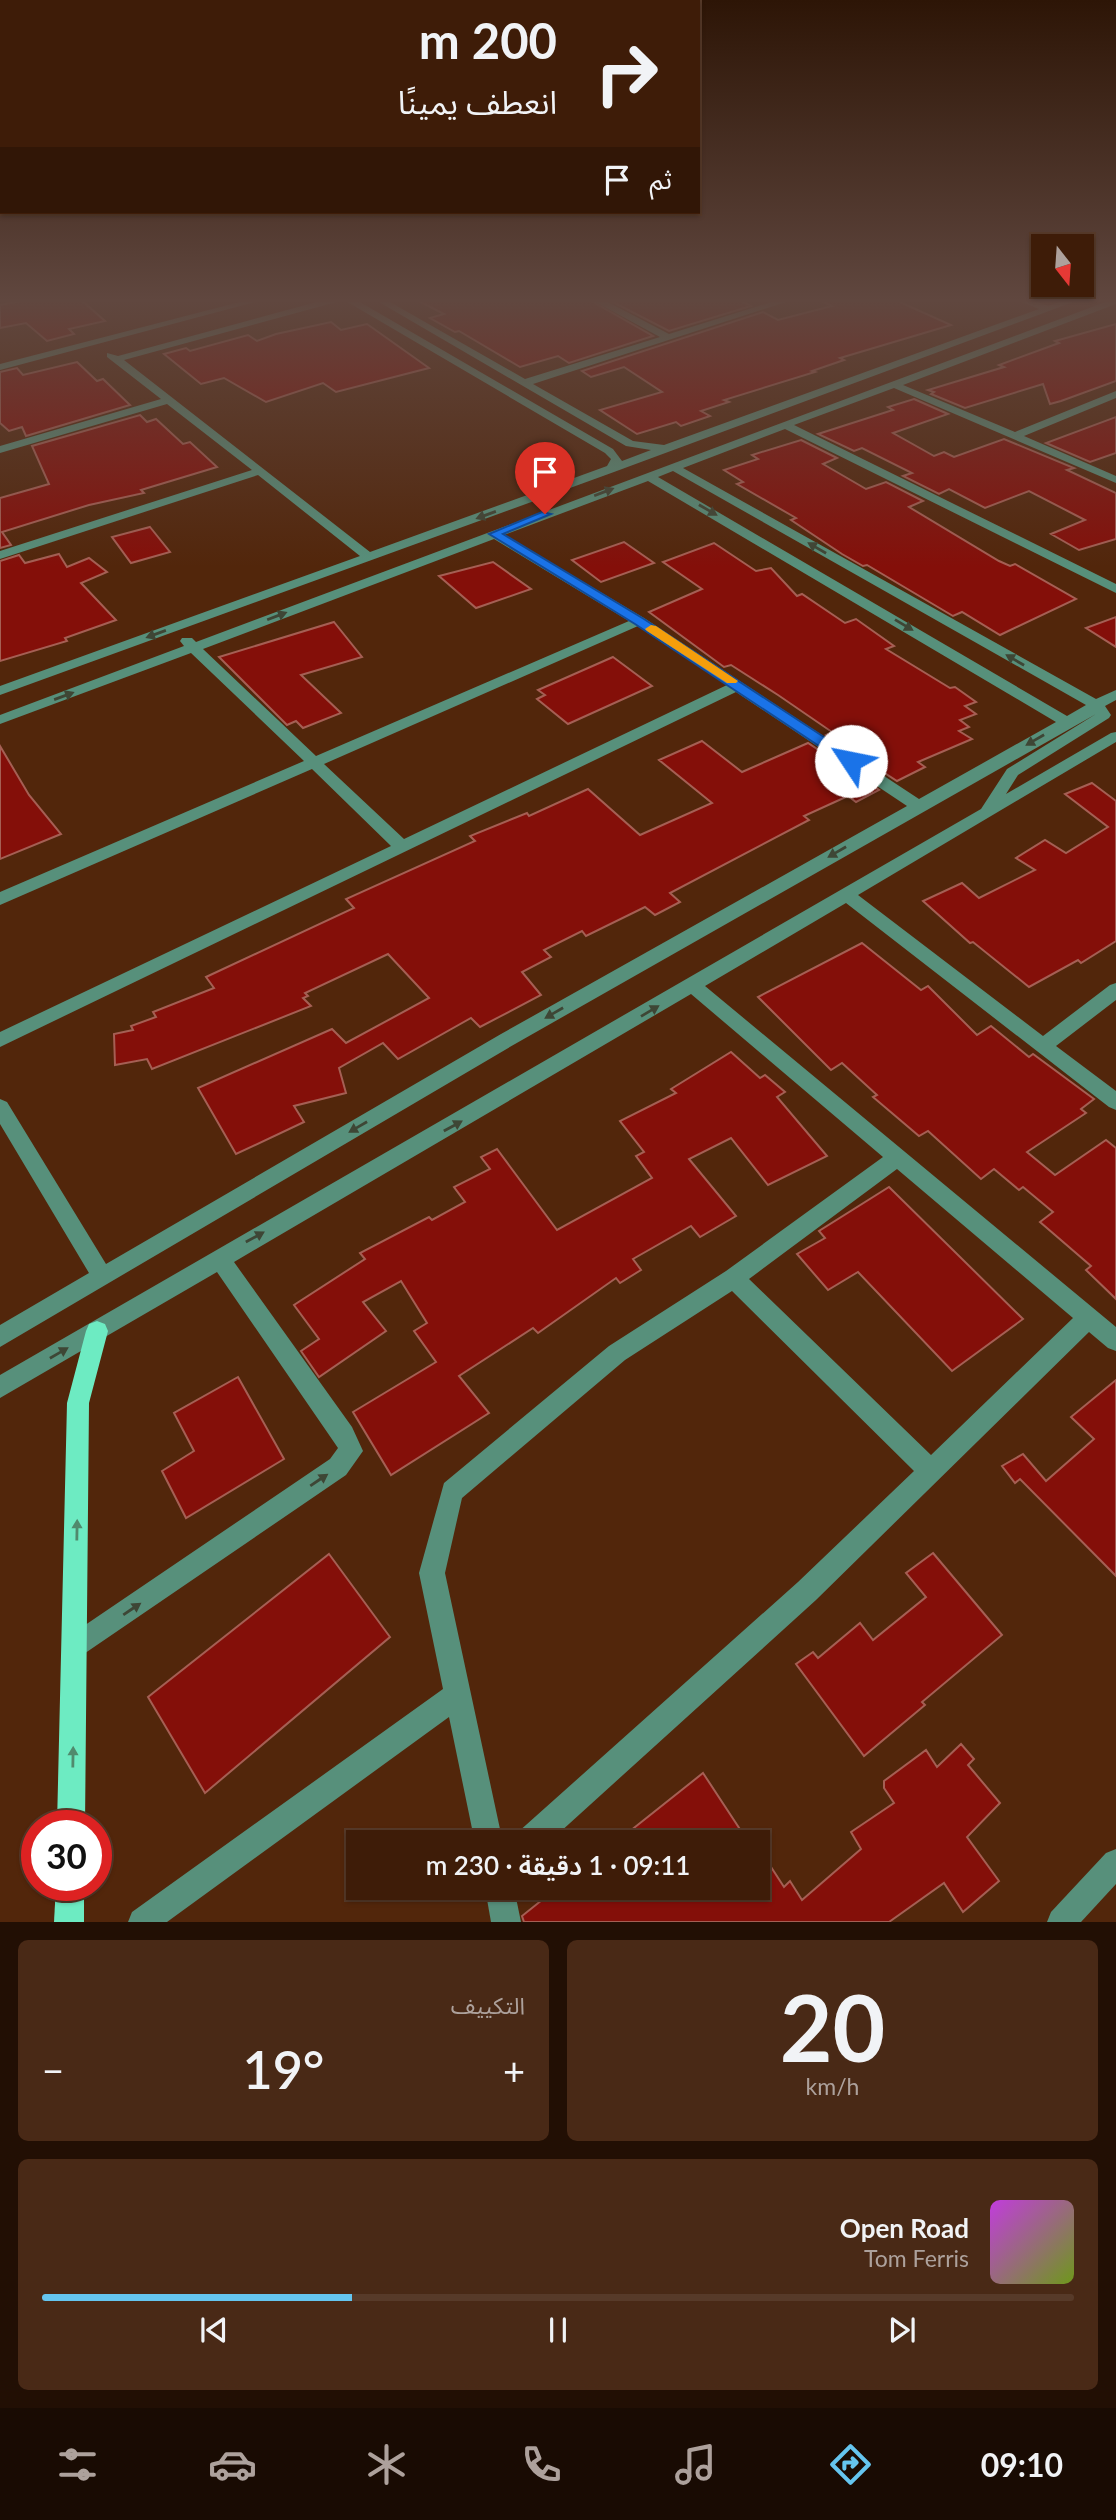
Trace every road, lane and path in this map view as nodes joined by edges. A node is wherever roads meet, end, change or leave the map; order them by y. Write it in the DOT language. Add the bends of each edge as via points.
graph roads {
  1 [pos="154,388"];
  2 [pos="500,388"];
  3 [pos="532,388"];
  4 [pos="833,388"];
  5 [pos="883,388"];
  6 [pos="902,388"];
  7 [pos="1116,394"];
  8 [pos="170,400"];
  9 [pos="785,425"];
  10 [pos="1015,436"];
  11 [pos="621,439"];
  12 [pos="600,446"];
  13 [pos="672,447"];
  14 [pos="0,450"];
  15 [pos="673,467"];
  16 [pos="610,470"];
  17 [pos="260,471"];
  18 [pos="648,476"];
  19 [pos="1116,480"];
  20 [pos="782,528"];
  21 [pos="494,534"];
  22 [pos="0,555"];
  23 [pos="369,557"];
  24 [pos="793,558"];
  25 [pos="324,573"];
  26 [pos="1116,589"];
  27 [pos="639,621"];
  28 [pos="194,648"];
  29 [pos="739,685"];
  30 [pos="0,691"];
  31 [pos="1116,694"];
  32 [pos="1096,705"];
  33 [pos="0,720"];
  34 [pos="1067,722"];
  35 [pos="1116,736"];
  36 [pos="313,763"];
  37 [pos="919,806"];
  38 [pos="985,813"];
  39 [pos="402,847"];
  40 [pos="847,895"];
  41 [pos="0,899"];
  42 [pos="693,986"];
  43 [pos="1116,990"];
  44 [pos="0,1040"];
  45 [pos="1044,1046"];
  46 [pos="1116,1102"];
  47 [pos="0,1107"];
  48 [pos="896,1158"];
  49 [pos="219,1258"];
  50 [pos="103,1277"];
  51 [pos="734,1278"];
  52 [pos="1088,1318"];
  53 [pos="97,1331"];
  54 [pos="0,1338"];
  55 [pos="1116,1341"];
  56 [pos="0,1387"];
  57 [pos="931,1471"];
  58 [pos="75,1647"];
  59 [pos="458,1694"];
  60 [pos="71,1810"];
  61 [pos="486,1830"];
  62 [pos="541,1830"];
  63 [pos="1116,1863"];
  64 [pos="501,1900"];
  65 [pos="70,1901"];
  66 [pos="69,1922"];
  67 [pos="142,1922"];
  68 [pos="506,1922"];
  69 [pos="1061,1922"];
  1 -- 8 [label="street"];
  2 -- 12 [label="street"];
  3 -- 11 [label="street"];
  4 -- 13 [label="street"];
  5 -- 9 [label="street"];
  6 -- 10 [label="street"];
  7 -- 10 [label="street"];
  8 -- 14 [label="street"];
  8 -- 17 [label="street"];
  9 -- 15 [label="street"];
  9 -- 26 [label="street"];
  10 -- 19 [label="street"];
  11 -- 12 [label="street" via="624,445 620,448"];
  11 -- 13 [label="street" via="639,447"];
  12 -- 16 [label="street" via="617,459"];
  13 -- 16 [label="street"];
  15 -- 18 [label="street"];
  15 -- 20 [label="street"];
  16 -- 23 [label="street, one-way"];
  17 -- 22 [label="street"];
  17 -- 23 [label="street"];
  21 -- 18 [label="street, one-way"];
  18 -- 24 [label="street, one-way"];
  20 -- 24 [label="street"];
  32 -- 20 [label="street, one-way"];
  21 -- 27 [label="street"];
  28 -- 21 [label="street, one-way"];
  23 -- 25 [label="street"];
  24 -- 34 [label="street, one-way"];
  25 -- 28 [label="street" via="266,605 188,634 186,640"];
  25 -- 30 [label="street, one-way"];
  27 -- 29 [label="street"];
  27 -- 36 [label="street"];
  33 -- 28 [label="street, one-way"];
  28 -- 36 [label="street"];
  29 -- 37 [label="street"];
  29 -- 39 [label="street"];
  31 -- 32 [label="street"];
  32 -- 34 [label="street"];
  32 -- 38 [label="street" via="1104,715 1012,772"];
  34 -- 37 [label="street, one-way"];
  35 -- 38 [label="street"];
  36 -- 39 [label="street"];
  36 -- 41 [label="street"];
  37 -- 50 [label="street, one-way" via="508,1039"];
  38 -- 40 [label="street"];
  39 -- 44 [label="street"];
  40 -- 42 [label="street"];
  40 -- 45 [label="street"];
  42 -- 48 [label="street"];
  49 -- 42 [label="street, one-way"];
  43 -- 45 [label="street"];
  45 -- 46 [label="street"];
  47 -- 50 [label="street"];
  48 -- 51 [label="street"];
  48 -- 52 [label="street"];
  49 -- 53 [label="street"];
  58 -- 49 [label="street, one-way" via="338,1467 351,1451"];
  50 -- 54 [label="street"];
  51 -- 57 [label="street"];
  51 -- 59 [label="street" via="617,1353 452,1491 432,1573"];
  52 -- 55 [label="street"];
  52 -- 57 [label="street"];
  56 -- 53 [label="street, one-way"];
  58 -- 53 [label="main road, one-way" via="78,1403"];
  57 -- 62 [label="street" via="807,1591"];
  60 -- 58 [label="main road, one-way"];
  59 -- 61 [label="street"];
  59 -- 67 [label="street"];
  63 -- 69 [label="street"];
  64 -- 68 [label="street"];
  65 -- 66 [label="main road"];
}
